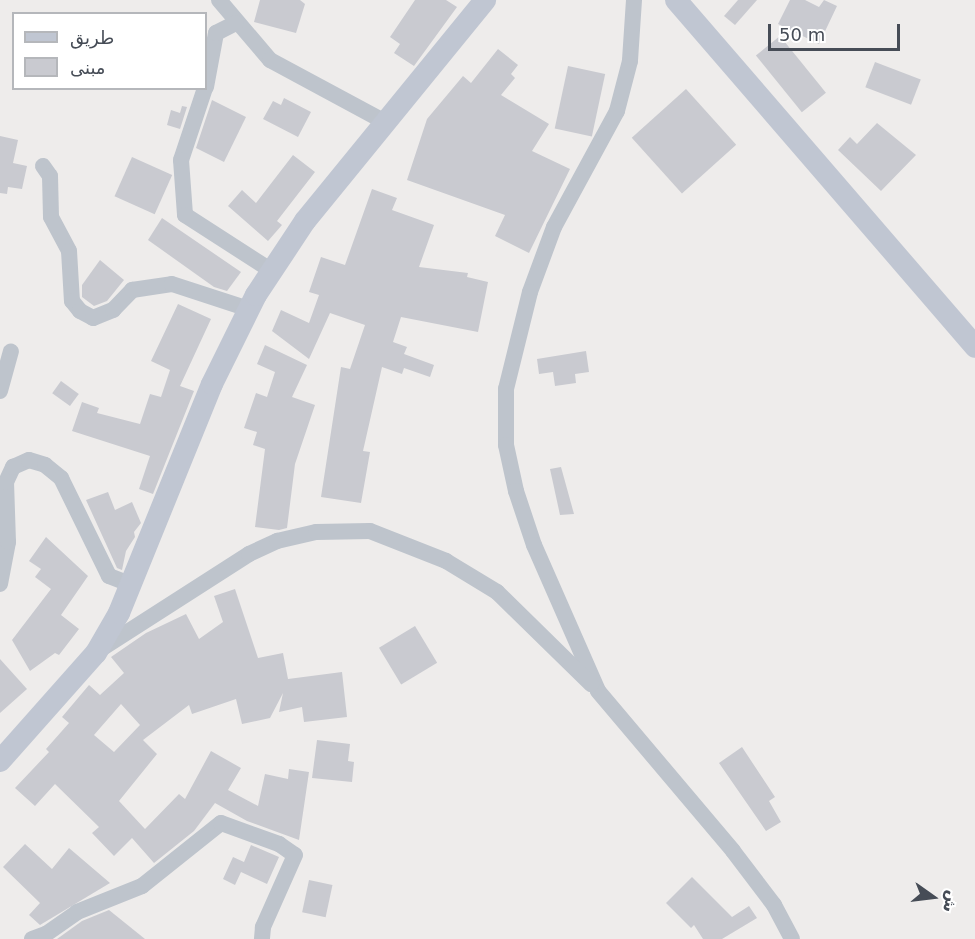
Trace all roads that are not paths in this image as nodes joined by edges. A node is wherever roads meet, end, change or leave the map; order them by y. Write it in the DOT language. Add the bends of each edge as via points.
graph roads {
  1 [pos="219,0"];
  2 [pos="485,0"];
  3 [pos="634,0"];
  4 [pos="676,0"];
  5 [pos="236,23"];
  6 [pos="207,78"];
  7 [pos="204,90"];
  8 [pos="385,122"];
  9 [pos="43,165"];
  10 [pos="273,271"];
  11 [pos="249,309"];
  12 [pos="975,347"];
  13 [pos="11,351"];
  14 [pos="0,391"];
  15 [pos="2,511"];
  16 [pos="0,584"];
  17 [pos="132,585"];
  18 [pos="96,653"];
  19 [pos="598,691"];
  20 [pos="0,761"];
  21 [pos="32,939"];
  22 [pos="262,939"];
  23 [pos="792,939"];
  1 -- 5 [label="street"];
  2 -- 8 [label="main road"];
  3 -- 19 [label="street" via="630,61 623,92 609,126 554,227 530,292 506,389 503,418 516,491 534,545"];
  4 -- 12 [label="main road"];
  5 -- 6 [label="street" via="216,33"];
  5 -- 8 [label="street" via="270,60"];
  7 -- 10 [label="street" via="182,160 185,215"];
  8 -- 10 [label="main road" via="305,221"];
  9 -- 11 [label="street" via="50,176 51,217 69,251 72,301 80,311 93,318 113,310 132,290 172,284"];
  10 -- 11 [label="main road"];
  11 -- 17 [label="main road" via="212,384"];
  13 -- 14 [label="street"];
  15 -- 16 [label="street" via="8,542"];
  15 -- 17 [label="street" via="6,482 13,467 29,460 45,465 70,492 109,576"];
  17 -- 18 [label="main road"];
  18 -- 19 [label="street" via="188,592 277,541 316,532 370,531 446,561 497,592"];
  18 -- 20 [label="main road"];
  19 -- 23 [label="street" via="733,851 774,905"];
  21 -- 22 [label="street" via="77,912 142,886 221,823 279,844 295,855 262,927"];
}
